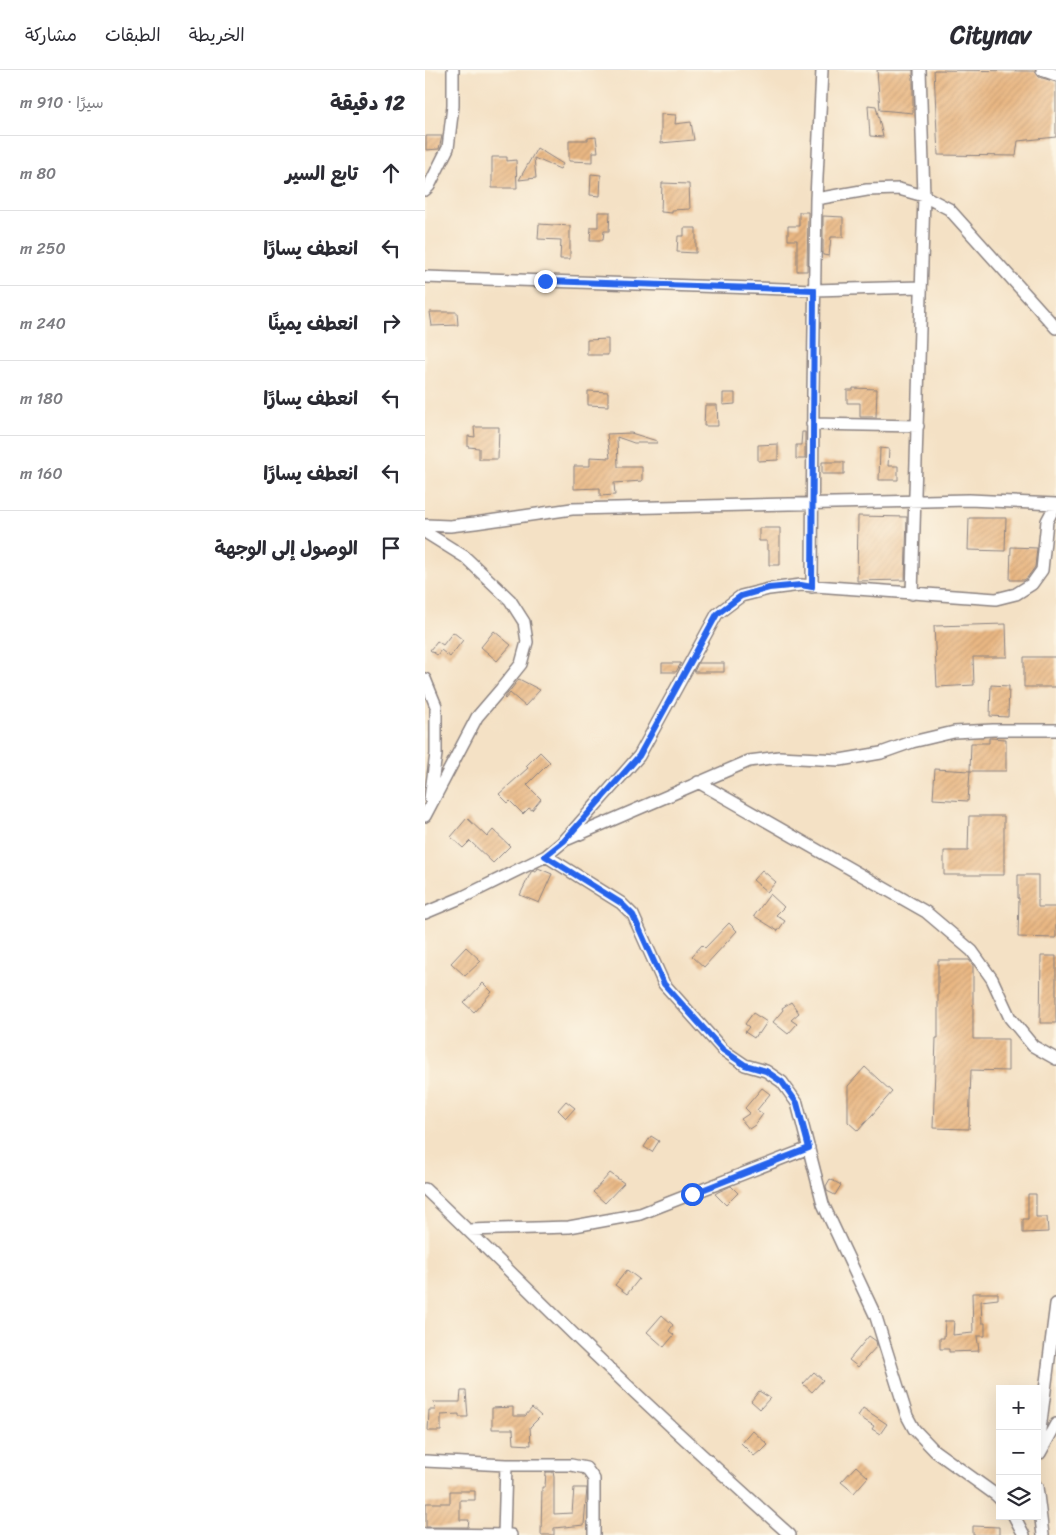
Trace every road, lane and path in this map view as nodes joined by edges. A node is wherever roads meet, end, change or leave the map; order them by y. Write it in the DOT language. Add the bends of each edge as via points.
graph roads {
  1 [pos="453,70"];
  2 [pos="821,70"];
  3 [pos="920,70"];
  4 [pos="1042,70"];
  5 [pos="1056,75"];
  6 [pos="425,190"];
  7 [pos="924,196"];
  8 [pos="815,199"];
  9 [pos="425,277"];
  10 [pos="921,287"];
  11 [pos="814,290"];
  12 [pos="1056,328"];
  13 [pos="812,424"];
  14 [pos="917,426"];
  15 [pos="915,501"];
  16 [pos="812,504"];
  17 [pos="1056,504"];
  18 [pos="425,525"];
  19 [pos="425,532"];
  20 [pos="812,587"];
  21 [pos="912,594"];
  22 [pos="425,679"];
  23 [pos="1056,730"];
  24 [pos="698,782"];
  25 [pos="427,812"];
  26 [pos="564,841"];
  27 [pos="545,856"];
  28 [pos="425,913"];
  29 [pos="1056,1059"];
  30 [pos="809,1148"];
  31 [pos="425,1189"];
  32 [pos="469,1230"];
  33 [pos="1056,1304"];
  34 [pos="1056,1424"];
  35 [pos="1040,1430"];
  36 [pos="1041,1452"];
  37 [pos="425,1461"];
  38 [pos="506,1465"];
  39 [pos="996,1495"];
  40 [pos="1041,1519"];
  41 [pos="1016,1520"];
  42 [pos="425,1534"];
  43 [pos="504,1535"];
  44 [pos="511,1535"];
  45 [pos="593,1535"];
  46 [pos="790,1535"];
  47 [pos="1024,1535"];
  48 [pos="1043,1535"];
  1 -- 6 [label="street" via="448,148"];
  2 -- 8 [label="street"];
  3 -- 7 [label="street"];
  4 -- 5 [label="street"];
  7 -- 8 [label="street" via="899,189 867,190"];
  7 -- 10 [label="street"];
  7 -- 12 [label="street" via="949,209"];
  8 -- 11 [label="street"];
  9 -- 11 [label="street"];
  10 -- 11 [label="street"];
  10 -- 14 [label="street"];
  11 -- 13 [label="street"];
  13 -- 14 [label="street"];
  13 -- 16 [label="street"];
  14 -- 15 [label="street"];
  15 -- 16 [label="street"];
  15 -- 17 [label="street"];
  15 -- 21 [label="street"];
  16 -- 18 [label="street" via="571,508 450,526"];
  16 -- 20 [label="street"];
  17 -- 21 [label="street" via="1047,521 1042,570 1032,584 1016,594 996,599"];
  19 -- 25 [label="street" via="465,557 510,600 525,622 527,642 521,664 477,717"];
  20 -- 21 [label="street"];
  20 -- 26 [label="street" via="769,588 741,596 717,614 639,756"];
  22 -- 25 [label="street" via="436,706 436,754"];
  23 -- 24 [label="street" via="954,732 881,753 840,760 779,757 749,761"];
  24 -- 26 [label="street"];
  24 -- 29 [label="street" via="926,912 972,951 992,979 1010,1018 1033,1046"];
  26 -- 27 [label="street"];
  27 -- 28 [label="street"];
  27 -- 30 [label="street" via="621,903 633,915 664,984 723,1050 745,1065 766,1071 782,1082 797,1103"];
  30 -- 32 [label="street" via="640,1214 569,1227"];
  30 -- 39 [label="street" via="823,1204 876,1317 907,1416 935,1450"];
  31 -- 32 [label="street"];
  32 -- 46 [label="street" via="693,1448"];
  33 -- 35 [label="street"];
  34 -- 36 [label="street"];
  37 -- 38 [label="street"];
  38 -- 43 [label="street"];
  38 -- 45 [label="street" via="586,1468 594,1479"];
  40 -- 48 [label="street"];
  41 -- 47 [label="street"];
  42 -- 43 [label="street"];
  43 -- 44 [label="street"];
}
